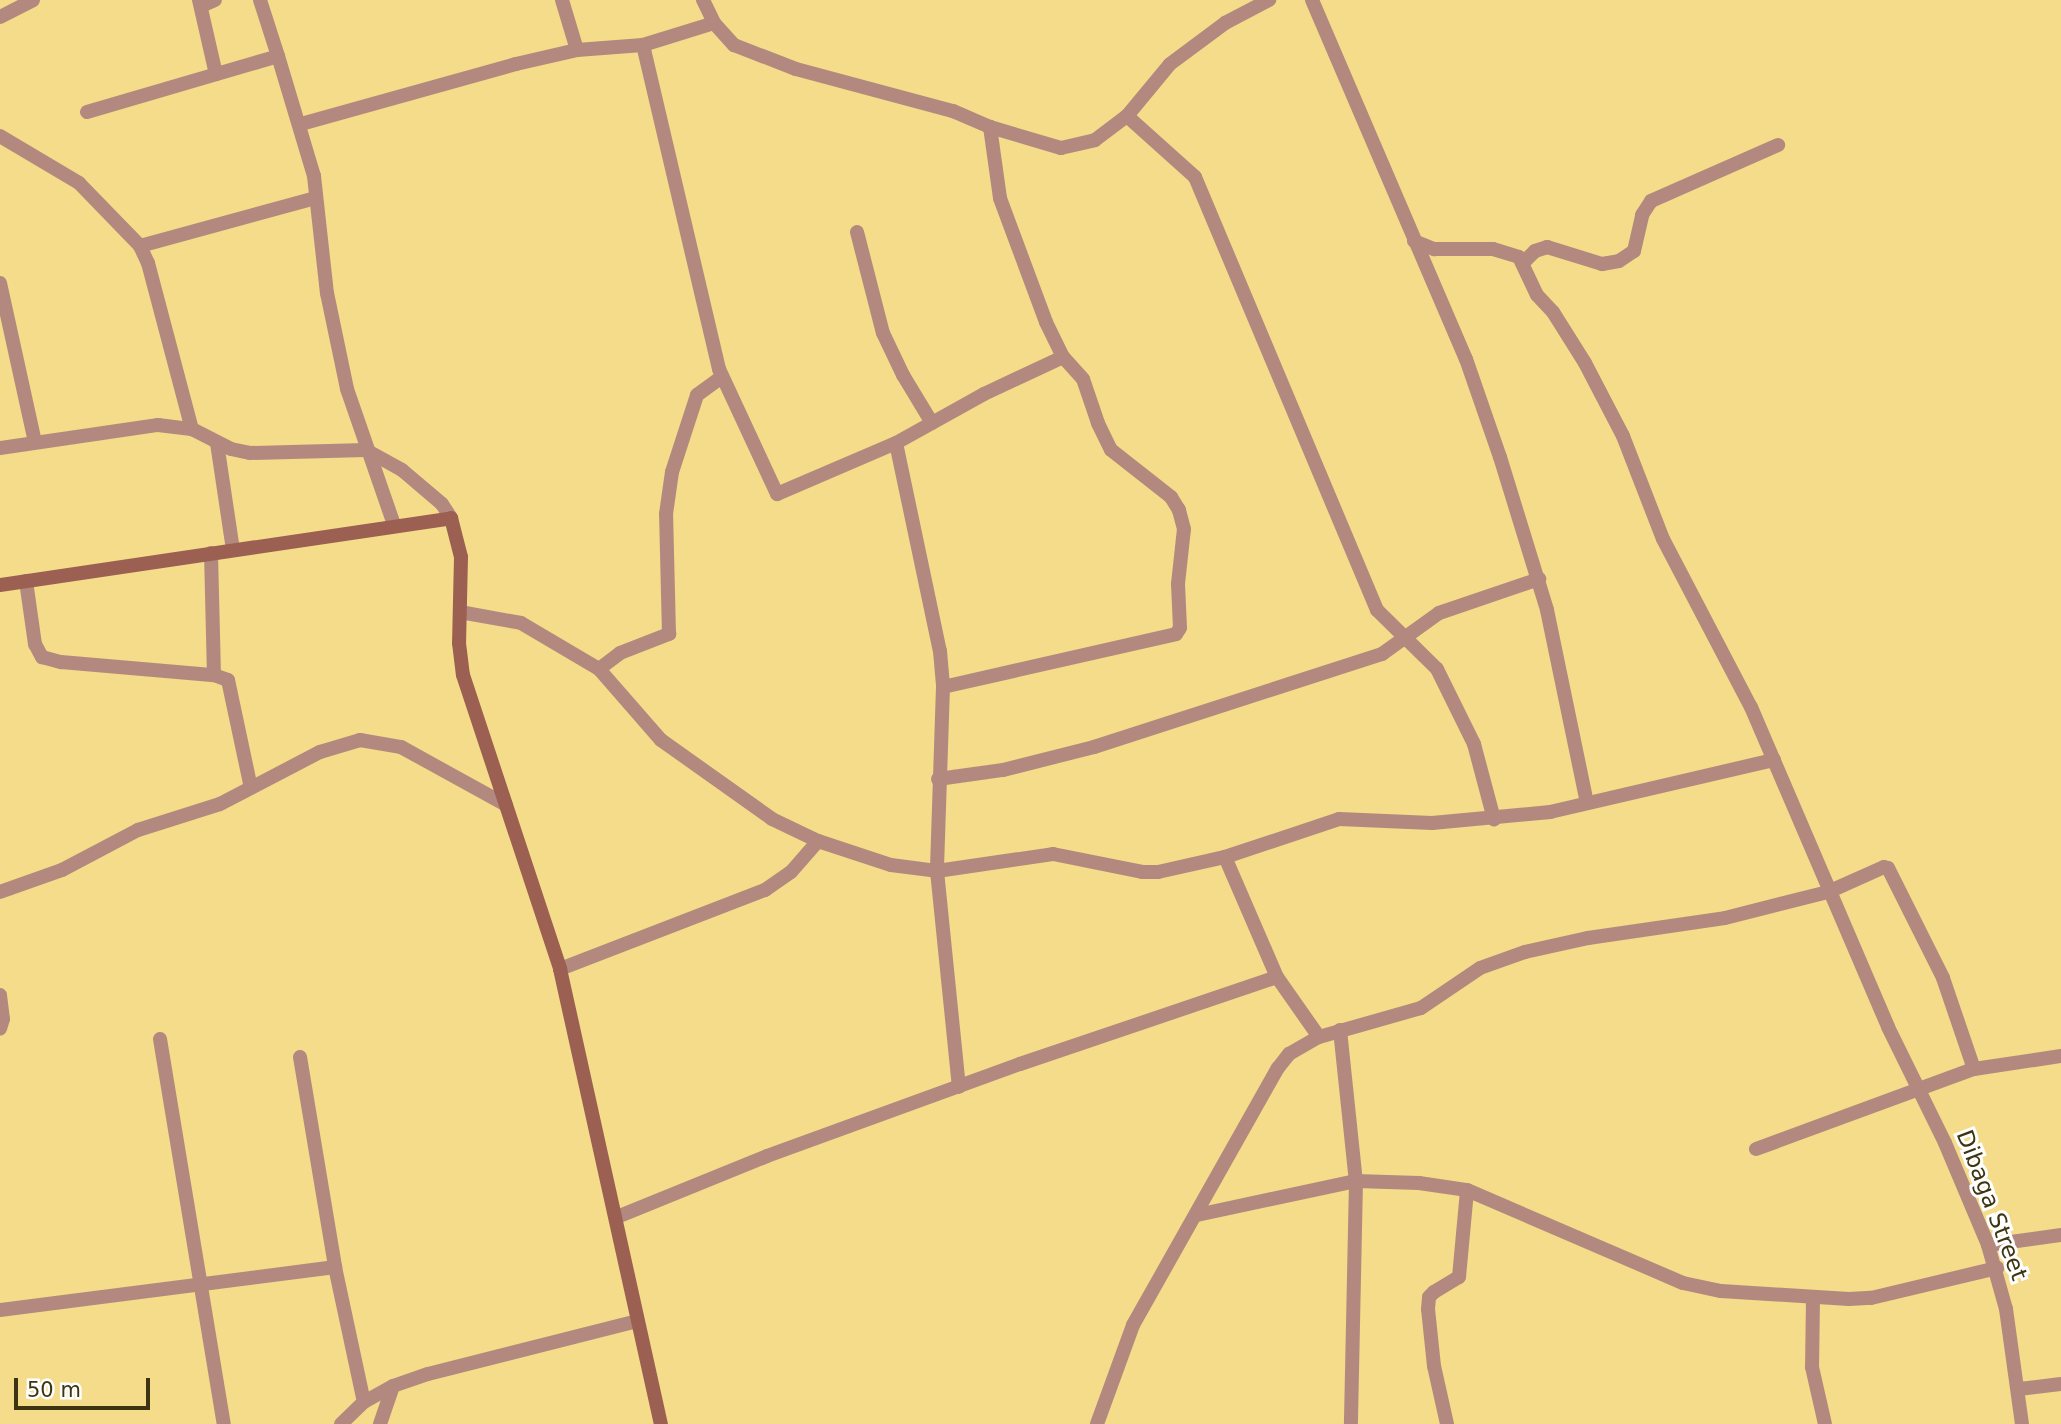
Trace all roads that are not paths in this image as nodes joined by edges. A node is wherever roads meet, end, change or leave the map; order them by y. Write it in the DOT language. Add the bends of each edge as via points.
graph roads {
  1 [pos="260,0"];
  2 [pos="562,0"];
  3 [pos="703,0"];
  4 [pos="1269,0"];
  5 [pos="1312,0"];
  6 [pos="27,1"];
  7 [pos="205,2"];
  8 [pos="0,17"];
  9 [pos="714,23"];
  10 [pos="643,45"];
  11 [pos="577,50"];
  12 [pos="278,56"];
  13 [pos="216,74"];
  14 [pos="87,112"];
  15 [pos="1127,116"];
  16 [pos="300,124"];
  17 [pos="990,127"];
  18 [pos="0,136"];
  19 [pos="1779,145"];
  20 [pos="316,198"];
  21 [pos="857,232"];
  22 [pos="1414,241"];
  23 [pos="140,246"];
  24 [pos="1523,263"];
  25 [pos="0,284"];
  26 [pos="1063,357"];
  27 [pos="722,377"];
  28 [pos="932,423"];
  29 [pos="192,429"];
  30 [pos="35,442"];
  31 [pos="217,443"];
  32 [pos="896,443"];
  33 [pos="0,448"];
  34 [pos="366,450"];
  35 [pos="451,518"];
  36 [pos="394,525"];
  37 [pos="233,550"];
  38 [pos="211,553"];
  39 [pos="1539,579"];
  40 [pos="26,581"];
  41 [pos="0,585"];
  42 [pos="460,612"];
  43 [pos="1404,639"];
  44 [pos="600,669"];
  45 [pos="214,675"];
  46 [pos="943,687"];
  47 [pos="1774,760"];
  48 [pos="938,779"];
  49 [pos="251,788"];
  50 [pos="1587,803"];
  51 [pos="506,805"];
  52 [pos="1494,819"];
  53 [pos="818,841"];
  54 [pos="1225,857"];
  55 [pos="937,871"];
  56 [pos="0,892"];
  57 [pos="1828,892"];
  58 [pos="560,969"];
  59 [pos="1277,977"];
  60 [pos="0,995"];
  61 [pos="0,1029"];
  62 [pos="1340,1030"];
  63 [pos="1319,1037"];
  64 [pos="160,1039"];
  65 [pos="2061,1056"];
  66 [pos="300,1057"];
  67 [pos="1974,1069"];
  68 [pos="959,1087"];
  69 [pos="1919,1088"];
  70 [pos="1756,1149"];
  71 [pos="1356,1181"];
  72 [pos="1466,1191"];
  73 [pos="1197,1215"];
  74 [pos="617,1217"];
  75 [pos="2061,1235"];
  76 [pos="1988,1245"];
  77 [pos="335,1267"];
  78 [pos="1997,1268"];
  79 [pos="201,1282"];
  80 [pos="1813,1298"];
  81 [pos="0,1310"];
  82 [pos="637,1321"];
  83 [pos="2061,1384"];
  84 [pos="393,1386"];
  85 [pos="2020,1390"];
  86 [pos="364,1402"];
  87 [pos="381,1423"];
  88 [pos="224,1424"];
  89 [pos="341,1424"];
  90 [pos="661,1424"];
  91 [pos="1097,1424"];
  92 [pos="1351,1424"];
  93 [pos="1447,1424"];
  94 [pos="1825,1424"];
  95 [pos="2022,1424"];
  1 -- 12 [label="street"];
  2 -- 11 [label="street"];
  3 -- 9 [label="street"];
  4 -- 15 [label="street" via="1225,23 1170,64"];
  5 -- 22 [label="street"];
  6 -- 8 [label="street"];
  7 -- 13 [label="street"];
  9 -- 10 [label="street"];
  9 -- 17 [label="street" via="734,45 796,69 953,111"];
  10 -- 11 [label="street"];
  10 -- 27 [label="street"];
  11 -- 16 [label="street"];
  12 -- 13 [label="street"];
  12 -- 16 [label="street"];
  13 -- 14 [label="street"];
  15 -- 17 [label="street" via="1095,140 1076,147 1050,147"];
  15 -- 43 [label="street" via="1195,177 1377,610"];
  16 -- 20 [label="street"];
  17 -- 26 [label="street" via="1000,198"];
  18 -- 23 [label="street" via="79,183"];
  19 -- 24 [label="street" via="1651,201 1642,215 1634,251 1619,261 1602,264 1547,247"];
  20 -- 23 [label="street"];
  20 -- 34 [label="street" via="327,293 347,389"];
  21 -- 28 [label="street" via="883,333"];
  22 -- 24 [label="street" via="1444,250 1508,251"];
  22 -- 39 [label="street" via="1466,359"];
  23 -- 29 [label="street"];
  24 -- 47 [label="street, Dibaga Street" via="1538,295 1586,363 1623,436 1663,540 1731,664"];
  25 -- 30 [label="street"];
  26 -- 28 [label="street"];
  26 -- 46 [label="street" via="1083,379 1111,450 1171,497 1179,510 1184,529 1178,584 1180,628 1176,634"];
  27 -- 32 [label="street" via="777,494"];
  27 -- 44 [label="street" via="697,395 671,472 666,514 669,634 620,653"];
  28 -- 32 [label="street"];
  29 -- 30 [label="street" via="138,427"];
  29 -- 31 [label="street"];
  30 -- 33 [label="street"];
  31 -- 34 [label="street" via="250,453"];
  31 -- 37 [label="street"];
  32 -- 46 [label="street" via="934,615"];
  34 -- 35 [label="street" via="402,470 442,503"];
  34 -- 36 [label="street"];
  35 -- 36 [label="street"];
  35 -- 42 [label="street" via="461,557"];
  36 -- 37 [label="street"];
  37 -- 38 [label="street"];
  38 -- 40 [label="street"];
  38 -- 45 [label="street"];
  39 -- 43 [label="street" via="1447,609"];
  39 -- 50 [label="street"];
  40 -- 41 [label="street"];
  40 -- 45 [label="street" via="35,644 42,657"];
  42 -- 44 [label="street" via="521,623"];
  42 -- 51 [label="street" via="463,675"];
  43 -- 48 [label="street" via="1382,654 1168,724 1003,770"];
  43 -- 52 [label="street" via="1432,661 1443,681 1474,744"];
  44 -- 53 [label="street" via="661,740 749,806"];
  45 -- 49 [label="street" via="228,680"];
  46 -- 48 [label="street"];
  47 -- 50 [label="street"];
  47 -- 57 [label="street, Dibaga Street"];
  48 -- 55 [label="street"];
  49 -- 51 [label="street" via="320,752 360,740 401,747"];
  49 -- 56 [label="street" via="220,804 138,830 62,870"];
  50 -- 52 [label="street"];
  51 -- 58 [label="street"];
  52 -- 54 [label="street" via="1415,823 1339,819"];
  53 -- 55 [label="street" via="891,865"];
  53 -- 58 [label="street" via="791,872 765,890"];
  54 -- 55 [label="street" via="1151,873 1054,854"];
  54 -- 59 [label="street"];
  55 -- 68 [label="street"];
  57 -- 62 [label="street" via="1725,918 1525,952 1480,968 1421,1008"];
  57 -- 67 [label="street" via="1879,867 1888,868 1943,978"];
  57 -- 69 [label="street, Dibaga Street"];
  58 -- 74 [label="street"];
  59 -- 63 [label="street"];
  59 -- 68 [label="street"];
  60 -- 61 [label="street"];
  62 -- 63 [label="street"];
  62 -- 71 [label="street"];
  63 -- 73 [label="street" via="1289,1054 1278,1069"];
  64 -- 79 [label="street"];
  65 -- 67 [label="street"];
  66 -- 77 [label="street"];
  67 -- 69 [label="street"];
  68 -- 74 [label="street" via="767,1156"];
  69 -- 70 [label="street"];
  69 -- 76 [label="street, Dibaga Street"];
  71 -- 72 [label="street" via="1419,1183"];
  71 -- 73 [label="street"];
  71 -- 92 [label="street"];
  72 -- 80 [label="street" via="1683,1283 1721,1291"];
  72 -- 93 [label="street" via="1459,1278 1434,1292 1428,1308"];
  73 -- 91 [label="street" via="1133,1325"];
  74 -- 82 [label="street"];
  75 -- 76 [label="street"];
  76 -- 78 [label="street, Dibaga Street"];
  77 -- 79 [label="street"];
  77 -- 86 [label="street"];
  78 -- 80 [label="street" via="1871,1298"];
  78 -- 85 [label="street, Dibaga Street"];
  79 -- 81 [label="street"];
  79 -- 88 [label="street"];
  80 -- 94 [label="street" via="1812,1367"];
  82 -- 84 [label="street"];
  82 -- 90 [label="street"];
  83 -- 85 [label="street"];
  84 -- 86 [label="street"];
  84 -- 87 [label="street"];
  85 -- 95 [label="street, Dibaga Street"];
  86 -- 89 [label="street"];
}
